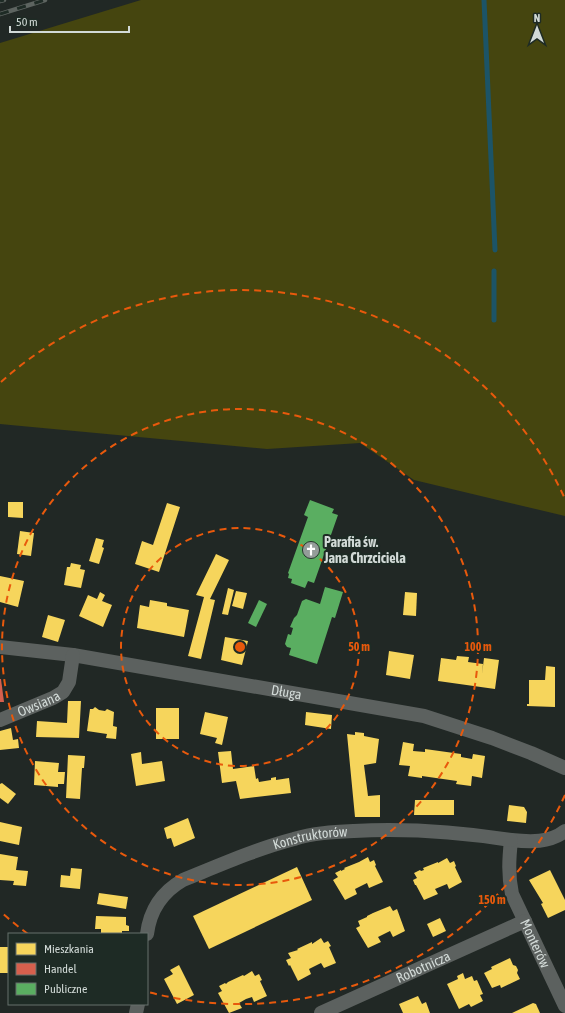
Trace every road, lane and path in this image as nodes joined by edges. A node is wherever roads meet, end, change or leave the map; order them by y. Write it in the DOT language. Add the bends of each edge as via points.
graph roads {
  1 [pos="0,646"];
  2 [pos="72,655"];
  3 [pos="0,720"];
  4 [pos="565,768"];
  5 [pos="565,831"];
  6 [pos="511,840"];
  7 [pos="525,920"];
  8 [pos="147,933"];
  9 [pos="565,1006"];
  10 [pos="321,1013"];
  1 -- 2 [label="street, Długa"];
  2 -- 3 [label="street, Owsiana" via="69,682 63,692"];
  2 -- 4 [label="street, Długa" via="424,716 492,738"];
  5 -- 6 [label="street" via="548,840"];
  6 -- 7 [label="street, Monterów" via="509,880 512,894"];
  6 -- 8 [label="street, Konstruktorów" via="468,833 374,830 332,832 296,838 262,848 174,885 154,907"];
  7 -- 9 [label="street, Monterów"];
  7 -- 10 [label="street, Robotnicza"];
}
